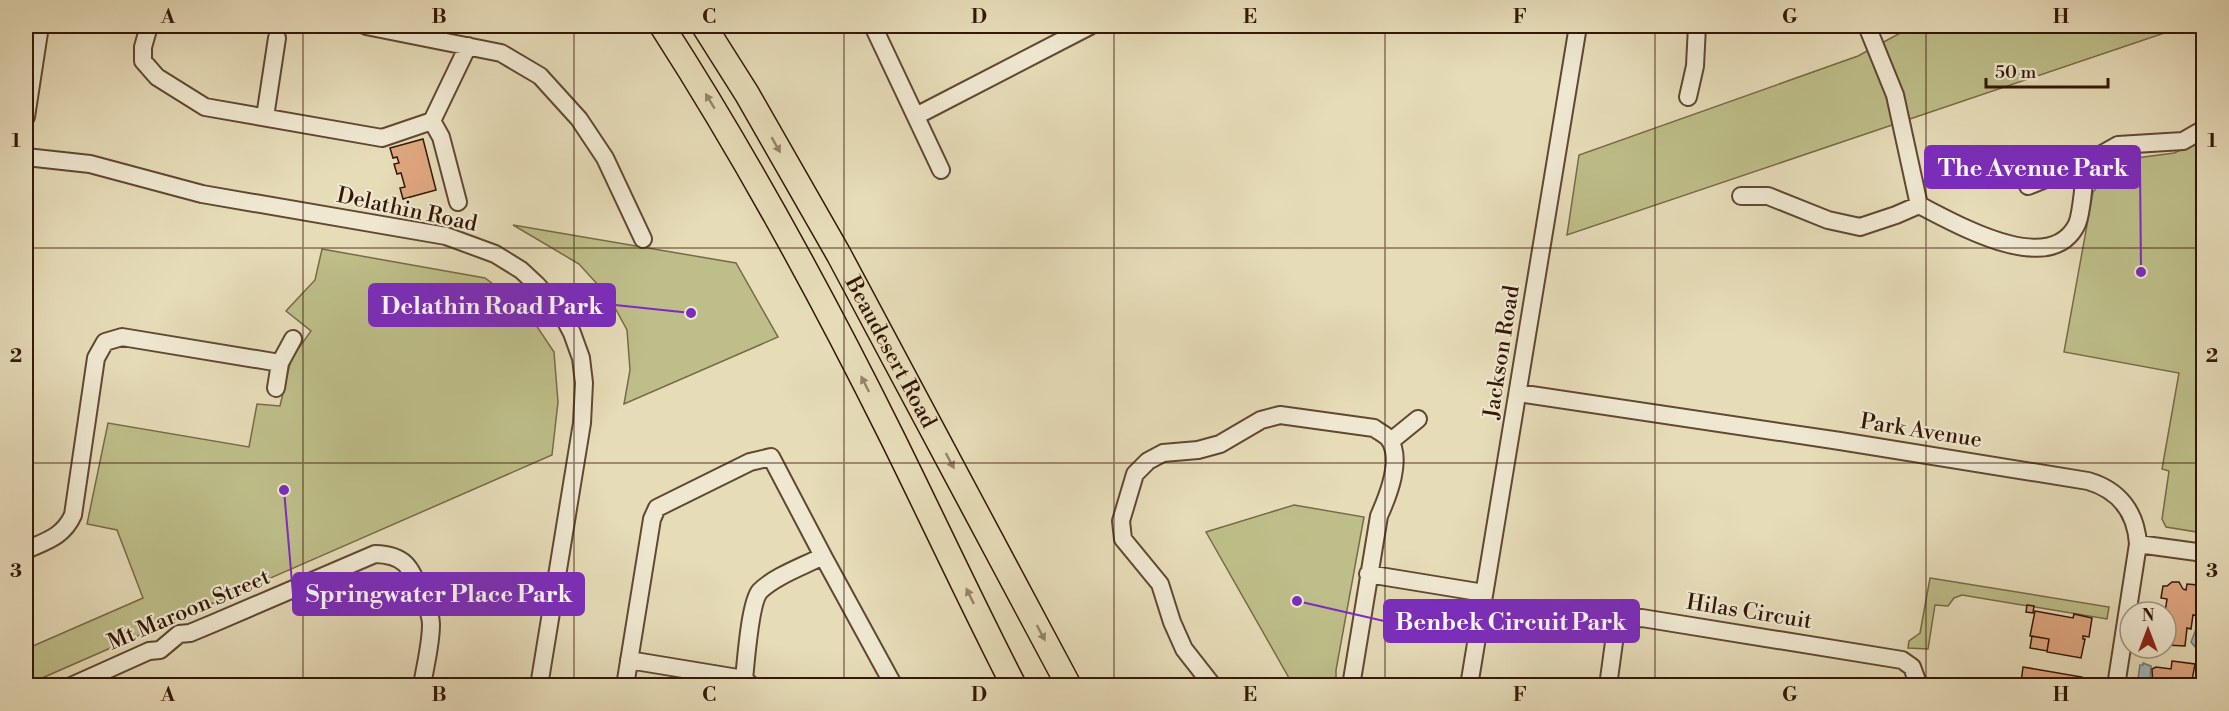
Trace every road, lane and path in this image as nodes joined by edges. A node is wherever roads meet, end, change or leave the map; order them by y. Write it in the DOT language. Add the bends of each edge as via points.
graph roads {
  1 [pos="40,26"];
  2 [pos="149,26"];
  3 [pos="366,26"];
  4 [pos="659,26"];
  5 [pos="873,26"];
  6 [pos="1090,26"];
  7 [pos="1578,26"];
  8 [pos="1697,26"];
  9 [pos="1867,26"];
  10 [pos="706,27"];
  11 [pos="277,38"];
  12 [pos="468,46"];
  13 [pos="1688,97"];
  14 [pos="916,116"];
  15 [pos="26,117"];
  16 [pos="265,117"];
  17 [pos="432,121"];
  18 [pos="2204,129"];
  19 [pos="26,158"];
  20 [pos="2086,163"];
  21 [pos="941,170"];
  22 [pos="2028,186"];
  23 [pos="1741,196"];
  24 [pos="458,202"];
  25 [pos="1919,205"];
  26 [pos="643,239"];
  27 [pos="293,339"];
  28 [pos="280,363"];
  29 [pos="276,388"];
  30 [pos="1518,393"];
  31 [pos="1418,419"];
  32 [pos="1391,441"];
  33 [pos="2138,544"];
  34 [pos="26,550"];
  35 [pos="2204,554"];
  36 [pos="823,556"];
  37 [pos="1368,574"];
  38 [pos="1484,593"];
  39 [pos="629,660"];
  40 [pos="748,682"];
  41 [pos="71,686"];
  42 [pos="422,686"];
  43 [pos="538,686"];
  44 [pos="625,686"];
  45 [pos="894,686"];
  46 [pos="1014,686"];
  47 [pos="1069,686"];
  48 [pos="1213,686"];
  49 [pos="1351,686"];
  50 [pos="1469,686"];
  51 [pos="1608,686"];
  52 [pos="1919,686"];
  53 [pos="2116,686"];
  1 -- 15 [label="street"];
  2 -- 16 [label="street" via="143,61 157,77 204,107"];
  3 -- 12 [label="street"];
  46 -- 4 [label="highway, Beaudesert Road, one-way" via="802,261 708,96"];
  5 -- 14 [label="street"];
  6 -- 14 [label="street"];
  7 -- 30 [label="street, Jackson Road"];
  8 -- 13 [label="street" via="1695,66"];
  9 -- 25 [label="street" via="1894,95"];
  10 -- 47 [label="highway, Beaudesert Road, one-way" via="834,246"];
  11 -- 16 [label="street"];
  12 -- 17 [label="street"];
  12 -- 26 [label="street" via="501,53 540,76 579,119 605,158"];
  14 -- 21 [label="street"];
  16 -- 17 [label="street" via="382,138"];
  17 -- 24 [label="street" via="441,137"];
  18 -- 20 [label="street" via="2183,141 2118,145"];
  19 -- 43 [label="street, Delathin Road" via="90,164 202,194 446,237 495,254 536,284 560,310 572,333 581,358 584,384 582,423"];
  20 -- 22 [label="street"];
  20 -- 25 [label="street" via="2077,225 2064,242 2045,247 2020,248 1972,231"];
  23 -- 25 [label="street" via="1768,196 1828,220 1860,227"];
  27 -- 28 [label="street"];
  28 -- 29 [label="street"];
  28 -- 34 [label="street" via="122,337 105,342 96,358 73,515 57,537"];
  30 -- 33 [label="street, Park Avenue" via="2088,481 2120,497 2133,520"];
  30 -- 38 [label="street, Jackson Road"];
  31 -- 32 [label="street"];
  32 -- 37 [label="street" via="1395,456 1389,494 1379,516"];
  32 -- 48 [label="street" via="1374,428 1280,415 1261,420 1220,444 1164,453 1135,474 1120,521 1123,538 1160,584 1184,650"];
  33 -- 35 [label="street"];
  33 -- 53 [label="street, Park Avenue"];
  36 -- 39 [label="street" via="771,457 750,462 667,502 657,508 652,519"];
  36 -- 40 [label="street" via="759,592 754,604"];
  36 -- 45 [label="street"];
  37 -- 38 [label="street"];
  37 -- 49 [label="street"];
  38 -- 50 [label="street, Jackson Road"];
  39 -- 40 [label="street"];
  39 -- 44 [label="street"];
  41 -- 42 [label="street, Mt Maroon Street" via="149,651 160,650 179,634 190,633 375,554 389,554 407,564 429,613 430,636"];
  51 -- 52 [label="street, Hilas Circuit" via="1615,635 1625,620 1642,618 1902,660 1912,667"];
}
